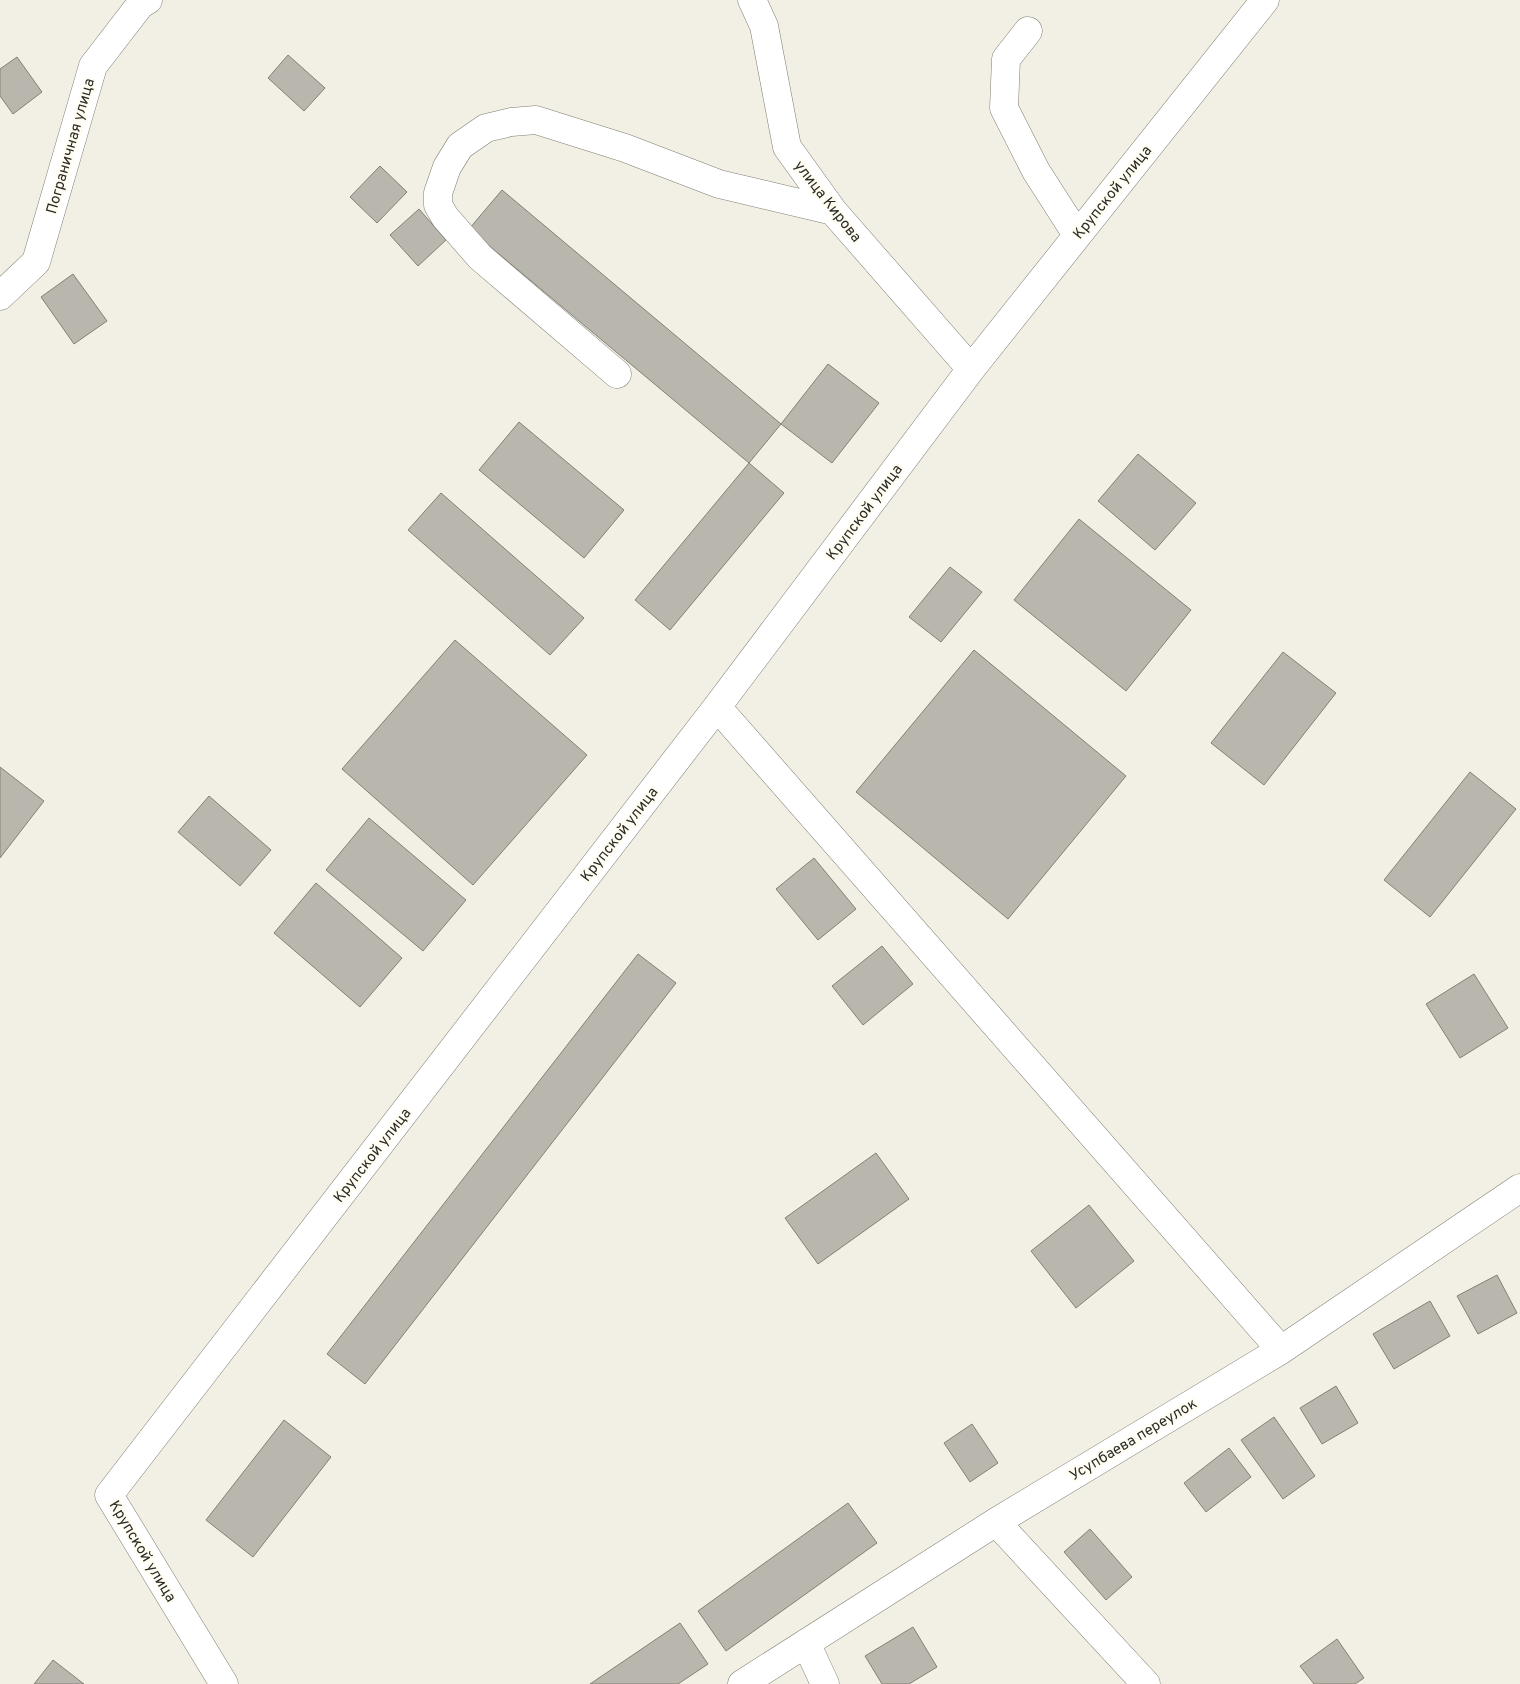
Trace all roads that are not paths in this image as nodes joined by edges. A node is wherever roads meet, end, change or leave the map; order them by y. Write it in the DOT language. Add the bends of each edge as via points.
graph roads {
  1 [pos="148,0"];
  2 [pos="752,0"];
  3 [pos="1265,0"];
  4 [pos="1028,31"];
  5 [pos="833,211"];
  6 [pos="1078,235"];
  7 [pos="0,296"];
  8 [pos="971,369"];
  9 [pos="617,374"];
  10 [pos="717,707"];
  11 [pos="1520,1188"];
  12 [pos="1281,1350"];
  13 [pos="996,1522"];
  14 [pos="806,1643"];
  15 [pos="224,1684"];
  16 [pos="742,1684"];
  17 [pos="826,1684"];
  18 [pos="1146,1684"];
  1 -- 7 [label="street, Пограничная улица" via="140,5 94,66 36,262"];
  2 -- 5 [label="street, улица Кирова" via="764,26 786,147"];
  3 -- 6 [label="street, Крупской улица"];
  4 -- 6 [label="street" via="1006,58 1004,108 1036,171"];
  5 -- 8 [label="street, улица Кирова"];
  5 -- 9 [label="street" via="719,184 625,148 536,120 486,128 460,146 447,167 438,192 438,204 445,217 480,257"];
  6 -- 8 [label="street, Крупской улица"];
  8 -- 10 [label="street, Крупской улица"];
  10 -- 12 [label="street"];
  10 -- 15 [label="street, Крупской улица" via="109,1495"];
  11 -- 12 [label="street, Усупбаева переулок"];
  12 -- 13 [label="street, Усупбаева переулок"];
  13 -- 14 [label="street, Усупбаева переулок"];
  13 -- 18 [label="street"];
  14 -- 16 [label="street, Усупбаева переулок"];
  14 -- 17 [label="street"];
}
